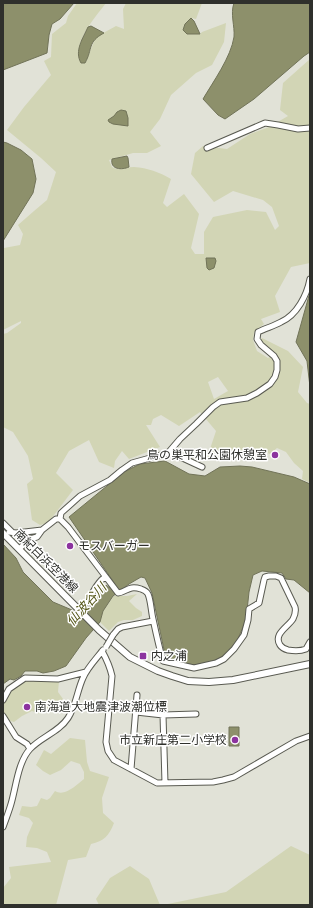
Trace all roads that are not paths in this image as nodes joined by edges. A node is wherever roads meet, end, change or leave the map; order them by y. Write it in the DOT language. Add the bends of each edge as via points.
graph roads {
  1 [pos="310,128"];
  2 [pos="207,148"];
  3 [pos="310,279"];
  4 [pos="168,453"];
  5 [pos="202,467"];
  6 [pos="60,519"];
  7 [pos="3,523"];
  8 [pos="42,530"];
  9 [pos="8,532"];
  10 [pos="19,549"];
  11 [pos="105,577"];
  12 [pos="80,611"];
  13 [pos="153,621"];
  14 [pos="310,642"];
  15 [pos="102,652"];
  16 [pos="310,664"];
  17 [pos="86,672"];
  18 [pos="137,695"];
  19 [pos="3,700"];
  20 [pos="136,712"];
  21 [pos="196,714"];
  22 [pos="163,715"];
  23 [pos="3,716"];
  24 [pos="310,736"];
  25 [pos="30,749"];
  26 [pos="131,769"];
  27 [pos="165,783"];
  28 [pos="3,827"];
  1 -- 2 [label="street" via="298,129 265,123"];
  3 -- 4 [label="street" via="305,296 293,313 283,321 258,332 257,339 277,361 275,377 270,384 247,398 220,402"];
  4 -- 5 [label="street"];
  4 -- 6 [label="street" via="132,463 110,480 80,496 61,513"];
  6 -- 8 [label="street" via="56,519"];
  6 -- 11 [label="street"];
  7 -- 9 [label="street"];
  8 -- 9 [label="street"];
  8 -- 10 [label="street"];
  9 -- 10 [label="main road, 南紀白浜空港線"];
  10 -- 12 [label="main road, 南紀白浜空港線"];
  11 -- 12 [label="street" via="95,587"];
  11 -- 13 [label="street" via="118,593 128,588 147,592"];
  12 -- 16 [label="main road, 南紀白浜空港線" via="133,659 188,681 227,681"];
  13 -- 14 [label="street" via="163,661 194,668 216,663 230,654 240,642 250,608 260,602 264,578 274,575 282,579 296,609 293,619 279,635 280,646 287,650 302,650 306,649"];
  13 -- 15 [label="street, bridge" via="118,629"];
  15 -- 17 [label="street"];
  15 -- 26 [label="street" via="112,676 106,742 108,751 114,760"];
  17 -- 19 [label="street" via="58,679 25,678 9,689"];
  17 -- 25 [label="street" via="68,719"];
  18 -- 20 [label="street"];
  20 -- 22 [label="street"];
  20 -- 26 [label="street"];
  21 -- 22 [label="street"];
  22 -- 27 [label="street"];
  23 -- 25 [label="street" via="16,738 27,744"];
  24 -- 27 [label="street" via="234,777 213,782"];
  25 -- 28 [label="street" via="20,768"];
  26 -- 27 [label="street" via="156,783"];
}
